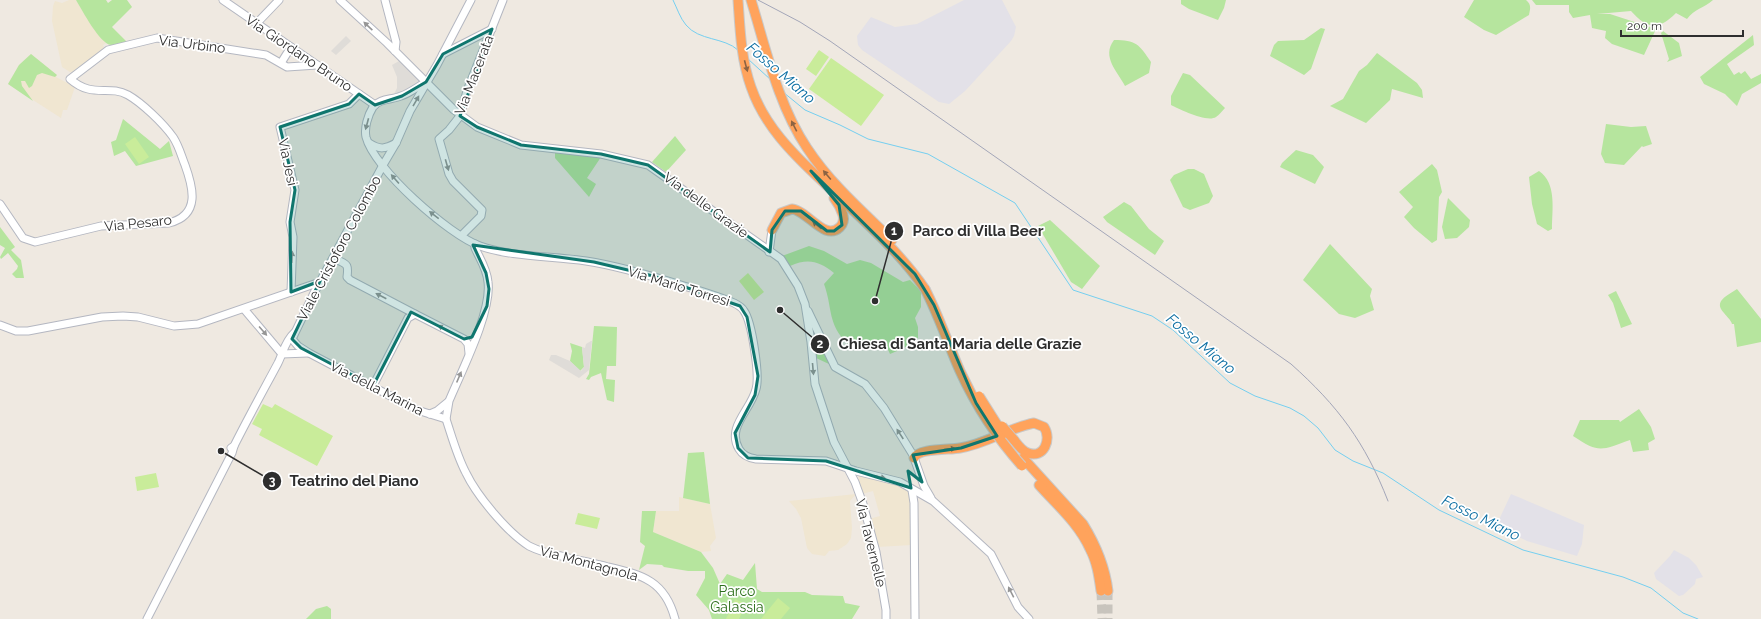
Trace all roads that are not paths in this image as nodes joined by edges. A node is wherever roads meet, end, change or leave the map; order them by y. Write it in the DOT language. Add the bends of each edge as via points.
graph roads {
  1 [pos="223,0"];
  2 [pos="279,0"];
  3 [pos="340,0"];
  4 [pos="385,0"];
  5 [pos="471,0"];
  6 [pos="503,0"];
  7 [pos="738,0"];
  8 [pos="751,0"];
  9 [pos="256,24"];
  10 [pos="492,29"];
  11 [pos="291,47"];
  12 [pos="395,51"];
  13 [pos="443,54"];
  14 [pos="278,61"];
  15 [pos="317,65"];
  16 [pos="70,79"];
  17 [pos="426,82"];
  18 [pos="359,94"];
  19 [pos="375,105"];
  20 [pos="460,116"];
  21 [pos="369,143"];
  22 [pos="396,143"];
  23 [pos="383,165"];
  24 [pos="0,204"];
  25 [pos="843,206"];
  26 [pos="774,226"];
  27 [pos="462,236"];
  28 [pos="475,244"];
  29 [pos="769,252"];
  30 [pos="334,258"];
  31 [pos="320,282"];
  32 [pos="928,287"];
  33 [pos="291,292"];
  34 [pos="805,304"];
  35 [pos="244,309"];
  36 [pos="415,314"];
  37 [pos="483,317"];
  38 [pos="0,325"];
  39 [pos="294,335"];
  40 [pos="464,339"];
  41 [pos="309,353"];
  42 [pos="469,353"];
  43 [pos="282,354"];
  44 [pos="373,386"];
  45 [pos="449,401"];
  46 [pos="984,405"];
  47 [pos="430,414"];
  48 [pos="446,419"];
  49 [pos="914,458"];
  50 [pos="1022,462"];
  51 [pos="848,468"];
  52 [pos="918,488"];
  53 [pos="147,619"];
  54 [pos="675,619"];
  55 [pos="886,619"];
  56 [pos="915,619"];
  57 [pos="1029,619"];
  1 -- 9 [label="street, Via Giordano Bruno"];
  2 -- 9 [label="street"];
  12 -- 3 [label="street, Via delle Grazie, one-way"];
  4 -- 12 [label="street" via="396,42"];
  5 -- 13 [label="street, Viale Cristoforo Colombo"];
  6 -- 10 [label="street, Via Macerata"];
  7 -- 25 [label="highway, one-way" via="743,56 751,86 766,119 781,140"];
  32 -- 8 [label="highway, one-way" via="915,265 841,190 807,148 792,122 776,81"];
  9 -- 11 [label="street, Via Giordano Bruno"];
  10 -- 13 [label="street, Via Macerata"];
  10 -- 20 [label="street, Via Macerata" via="467,91"];
  11 -- 14 [label="street"];
  11 -- 15 [label="street, Via Giordano Bruno"];
  12 -- 17 [label="street, Via delle Grazie"];
  13 -- 17 [label="street, Viale Cristoforo Colombo"];
  14 -- 15 [label="street, Via Urbino" via="287,67"];
  14 -- 16 [label="street, Via Urbino" via="256,53 158,38 108,50"];
  15 -- 18 [label="street, Via Giordano Bruno"];
  16 -- 24 [label="street, Via Pesaro" via="89,90 116,91 127,95 166,128 178,145 192,186 191,204 180,218 169,223 101,226 35,242 24,238"];
  17 -- 19 [label="street" via="402,96"];
  17 -- 20 [label="street, Via delle Grazie"];
  22 -- 17 [label="street, Viale Cristoforo Colombo, one-way" via="410,110"];
  18 -- 19 [label="street, Via Giordano Bruno"];
  33 -- 18 [label="street, Via Jesi, one-way" via="293,237 290,222 295,190 280,127 349,104"];
  19 -- 21 [label="street, one-way" via="366,125 366,138"];
  20 -- 27 [label="street, Via Macerata, one-way" via="439,139 453,181 482,210 481,216"];
  20 -- 29 [label="street, Via delle Grazie" via="477,127 521,145 602,154 648,165"];
  21 -- 22 [label="street" via="376,148 385,149"];
  21 -- 23 [label="street, Via Mario Torresi"];
  22 -- 23 [label="street, Viale Cristoforo Colombo"];
  27 -- 23 [label="street, Via Mario Torresi, one-way" via="407,194"];
  23 -- 30 [label="street, Viale Cristoforo Colombo"];
  25 -- 26 [label="highway, one-way" via="842,225 830,232 805,214 788,209 781,213"];
  25 -- 32 [label="highway" via="903,260"];
  26 -- 29 [label="street"];
  27 -- 28 [label="street, Via Mario Torresi"];
  28 -- 37 [label="street, Via Montagnola" via="488,282 488,298"];
  28 -- 51 [label="street, Via Mario Torresi" via="499,251 587,261 653,276 740,306 747,317 758,376 755,395 736,429 736,441 740,452 752,459 826,461"];
  29 -- 34 [label="street, Via delle Grazie" via="785,264"];
  30 -- 31 [label="street, Viale Cristoforo Colombo"];
  36 -- 30 [label="street, one-way" via="350,280 347,277 348,266"];
  31 -- 33 [label="street"];
  31 -- 39 [label="street, Viale Cristoforo Colombo"];
  32 -- 46 [label="highway, bridge" via="938,301 966,370"];
  32 -- 50 [label="highway, bridge" via="960,371 976,403 1004,446"];
  33 -- 35 [label="street"];
  49 -- 34 [label="street, one-way" via="872,392 860,381 835,367"];
  34 -- 51 [label="street, Via delle Grazie, one-way" via="815,384 834,442"];
  35 -- 38 [label="street" via="191,326 174,326 123,316 102,317 28,331 16,331"];
  35 -- 43 [label="street, one-way"];
  40 -- 36 [label="street, one-way"];
  36 -- 44 [label="street" via="408,318"];
  37 -- 40 [label="street, Via Montagnola" via="479,319 472,337"];
  37 -- 42 [label="street, Via Montagnola"];
  39 -- 41 [label="street, Via della Marina" via="298,346"];
  39 -- 43 [label="street, Viale Cristoforo Colombo" via="288,338"];
  40 -- 42 [label="street" via="468,344"];
  41 -- 43 [label="street, Via della Marina"];
  41 -- 44 [label="street, Via della Marina"];
  45 -- 42 [label="street, Via Montagnola, one-way"];
  43 -- 53 [label="street, Viale Cristoforo Colombo" via="234,446 230,448 226,462"];
  44 -- 47 [label="street, Via della Marina" via="417,410"];
  45 -- 47 [label="street"];
  45 -- 48 [label="street, Via Montagnola"];
  49 -- 46 [label="highway, one-way, bridge" via="921,452 979,444 1034,423 1044,428 1048,438 1047,445 1036,454 1027,453 1014,440"];
  46 -- 50 [label="highway, bridge"];
  47 -- 48 [label="street, Via della Marina"];
  48 -- 54 [label="street, Via Montagnola" via="459,458 470,480 497,516 524,542 545,552 626,571 648,579 666,596"];
  49 -- 52 [label="street"];
  50 -- 50 [label="highway" via="1084,538 1094,558 1104,591 1104,568 1091,536 1061,500"];
  51 -- 52 [label="street, Via Mario Torresi, one-way"];
  51 -- 55 [label="street, Via Tavernelle" via="863,504 876,552"];
  52 -- 56 [label="street" via="914,503"];
  57 -- 52 [label="street, Via Mario Torresi, one-way" via="1018,607 991,554"];
}
